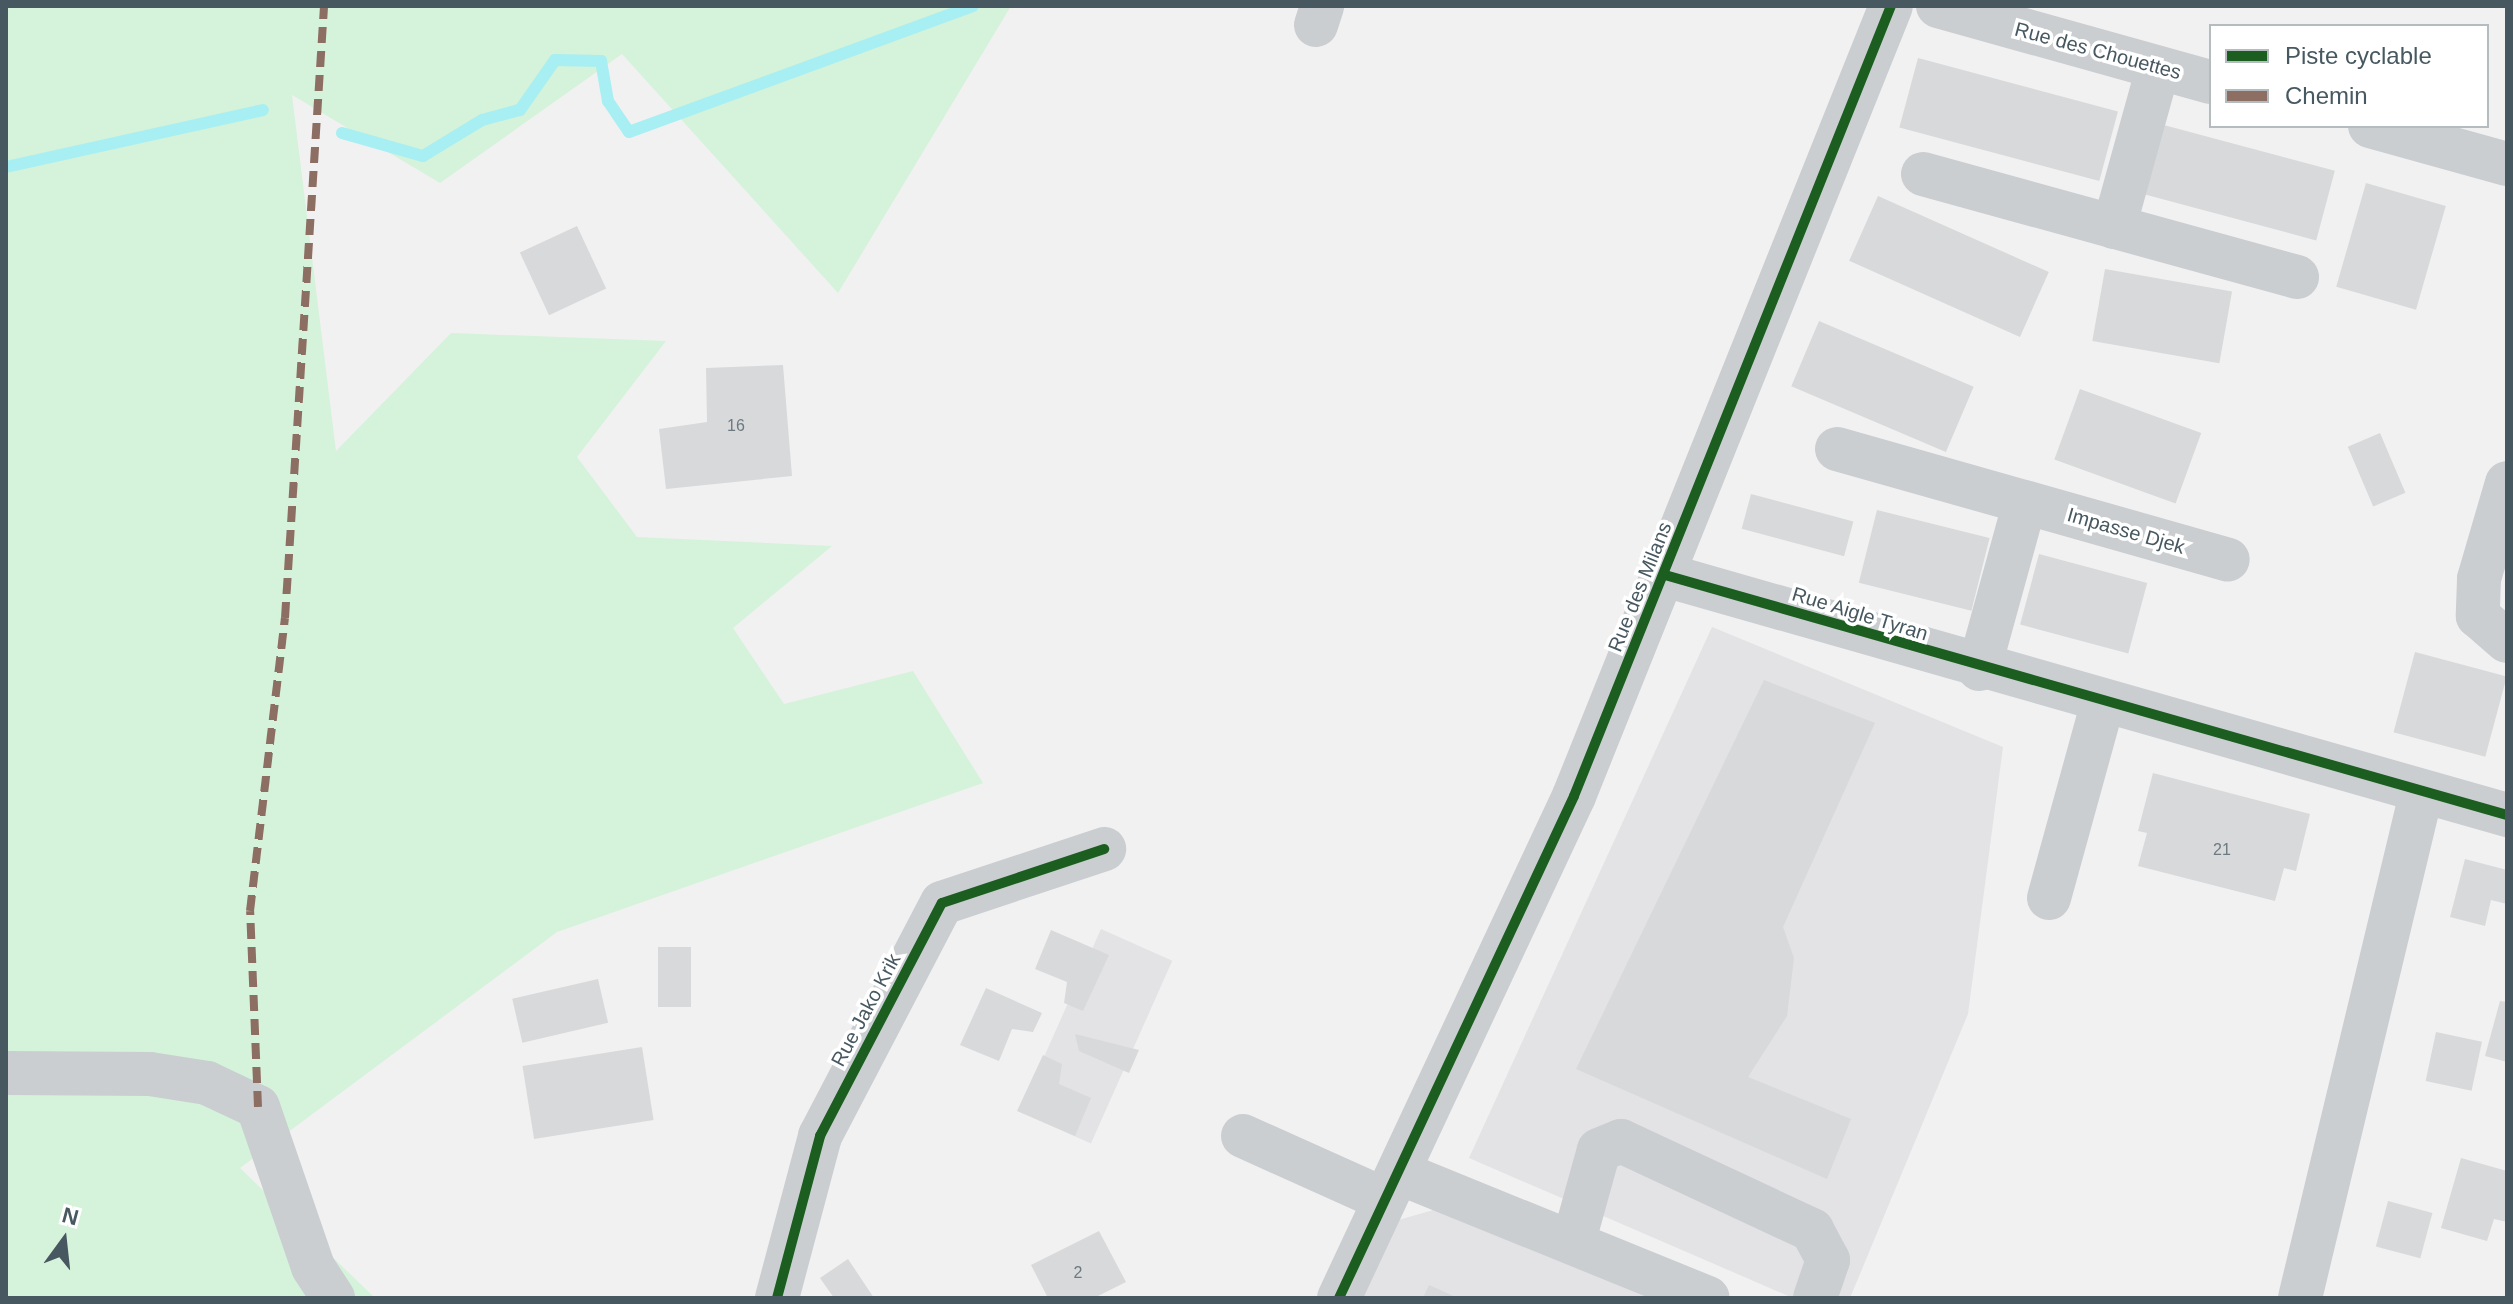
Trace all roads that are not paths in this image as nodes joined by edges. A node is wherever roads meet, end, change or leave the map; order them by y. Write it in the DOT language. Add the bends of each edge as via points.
graph roads {
  1 [pos="1891,6"];
  2 [pos="1938,6"];
  3 [pos="2158,68"];
  4 [pos="2209,81"];
  5 [pos="2377,128"];
  6 [pos="2507,164"];
  7 [pos="1923,174"];
  8 [pos="2114,227"];
  9 [pos="2297,277"];
  10 [pos="1837,449"];
  11 [pos="2507,483"];
  12 [pos="2025,502"];
  13 [pos="2228,560"];
  14 [pos="1665,575"];
  15 [pos="2507,641"];
  16 [pos="1979,669"];
  17 [pos="2102,705"];
  18 [pos="2421,794"];
  19 [pos="2507,815"];
  20 [pos="1104,849"];
  21 [pos="2049,898"];
  22 [pos="6,1073"];
  23 [pos="1243,1136"];
  24 [pos="1390,1186"];
  25 [pos="1574,1240"];
  26 [pos="333,1298"];
  27 [pos="777,1298"];
  28 [pos="1339,1298"];
  29 [pos="1708,1298"];
  30 [pos="1815,1298"];
  31 [pos="2300,1298"];
  1 -- 14 [label="street, Rue des Milans"];
  2 -- 3 [label="street, Rue des Chouettes"];
  3 -- 4 [label="street, Rue des Chouettes"];
  3 -- 8 [label="street"];
  5 -- 6 [label="street"];
  7 -- 8 [label="street"];
  8 -- 9 [label="street"];
  10 -- 12 [label="street, Impasse Djek"];
  11 -- 15 [label="street" via="2479,579 2478,616"];
  12 -- 13 [label="street, Impasse Djek"];
  12 -- 16 [label="street"];
  14 -- 16 [label="street, Rue Aigle Tyran"];
  14 -- 24 [label="street, Rue des Milans" via="1574,796"];
  16 -- 17 [label="street, Rue Aigle Tyran"];
  17 -- 18 [label="street, Rue Aigle Tyran"];
  17 -- 21 [label="street"];
  18 -- 19 [label="street, Rue Aigle Tyran"];
  18 -- 31 [label="street"];
  20 -- 27 [label="street, Rue Jako Krik" via="942,903 820,1136"];
  22 -- 26 [label="street" via="150,1074 207,1083 258,1107 313,1267"];
  23 -- 24 [label="street"];
  24 -- 25 [label="street"];
  24 -- 28 [label="street, Rue des Milans"];
  25 -- 29 [label="street"];
  25 -- 30 [label="street" via="1599,1150 1621,1141 1812,1230 1828,1260"];
}
